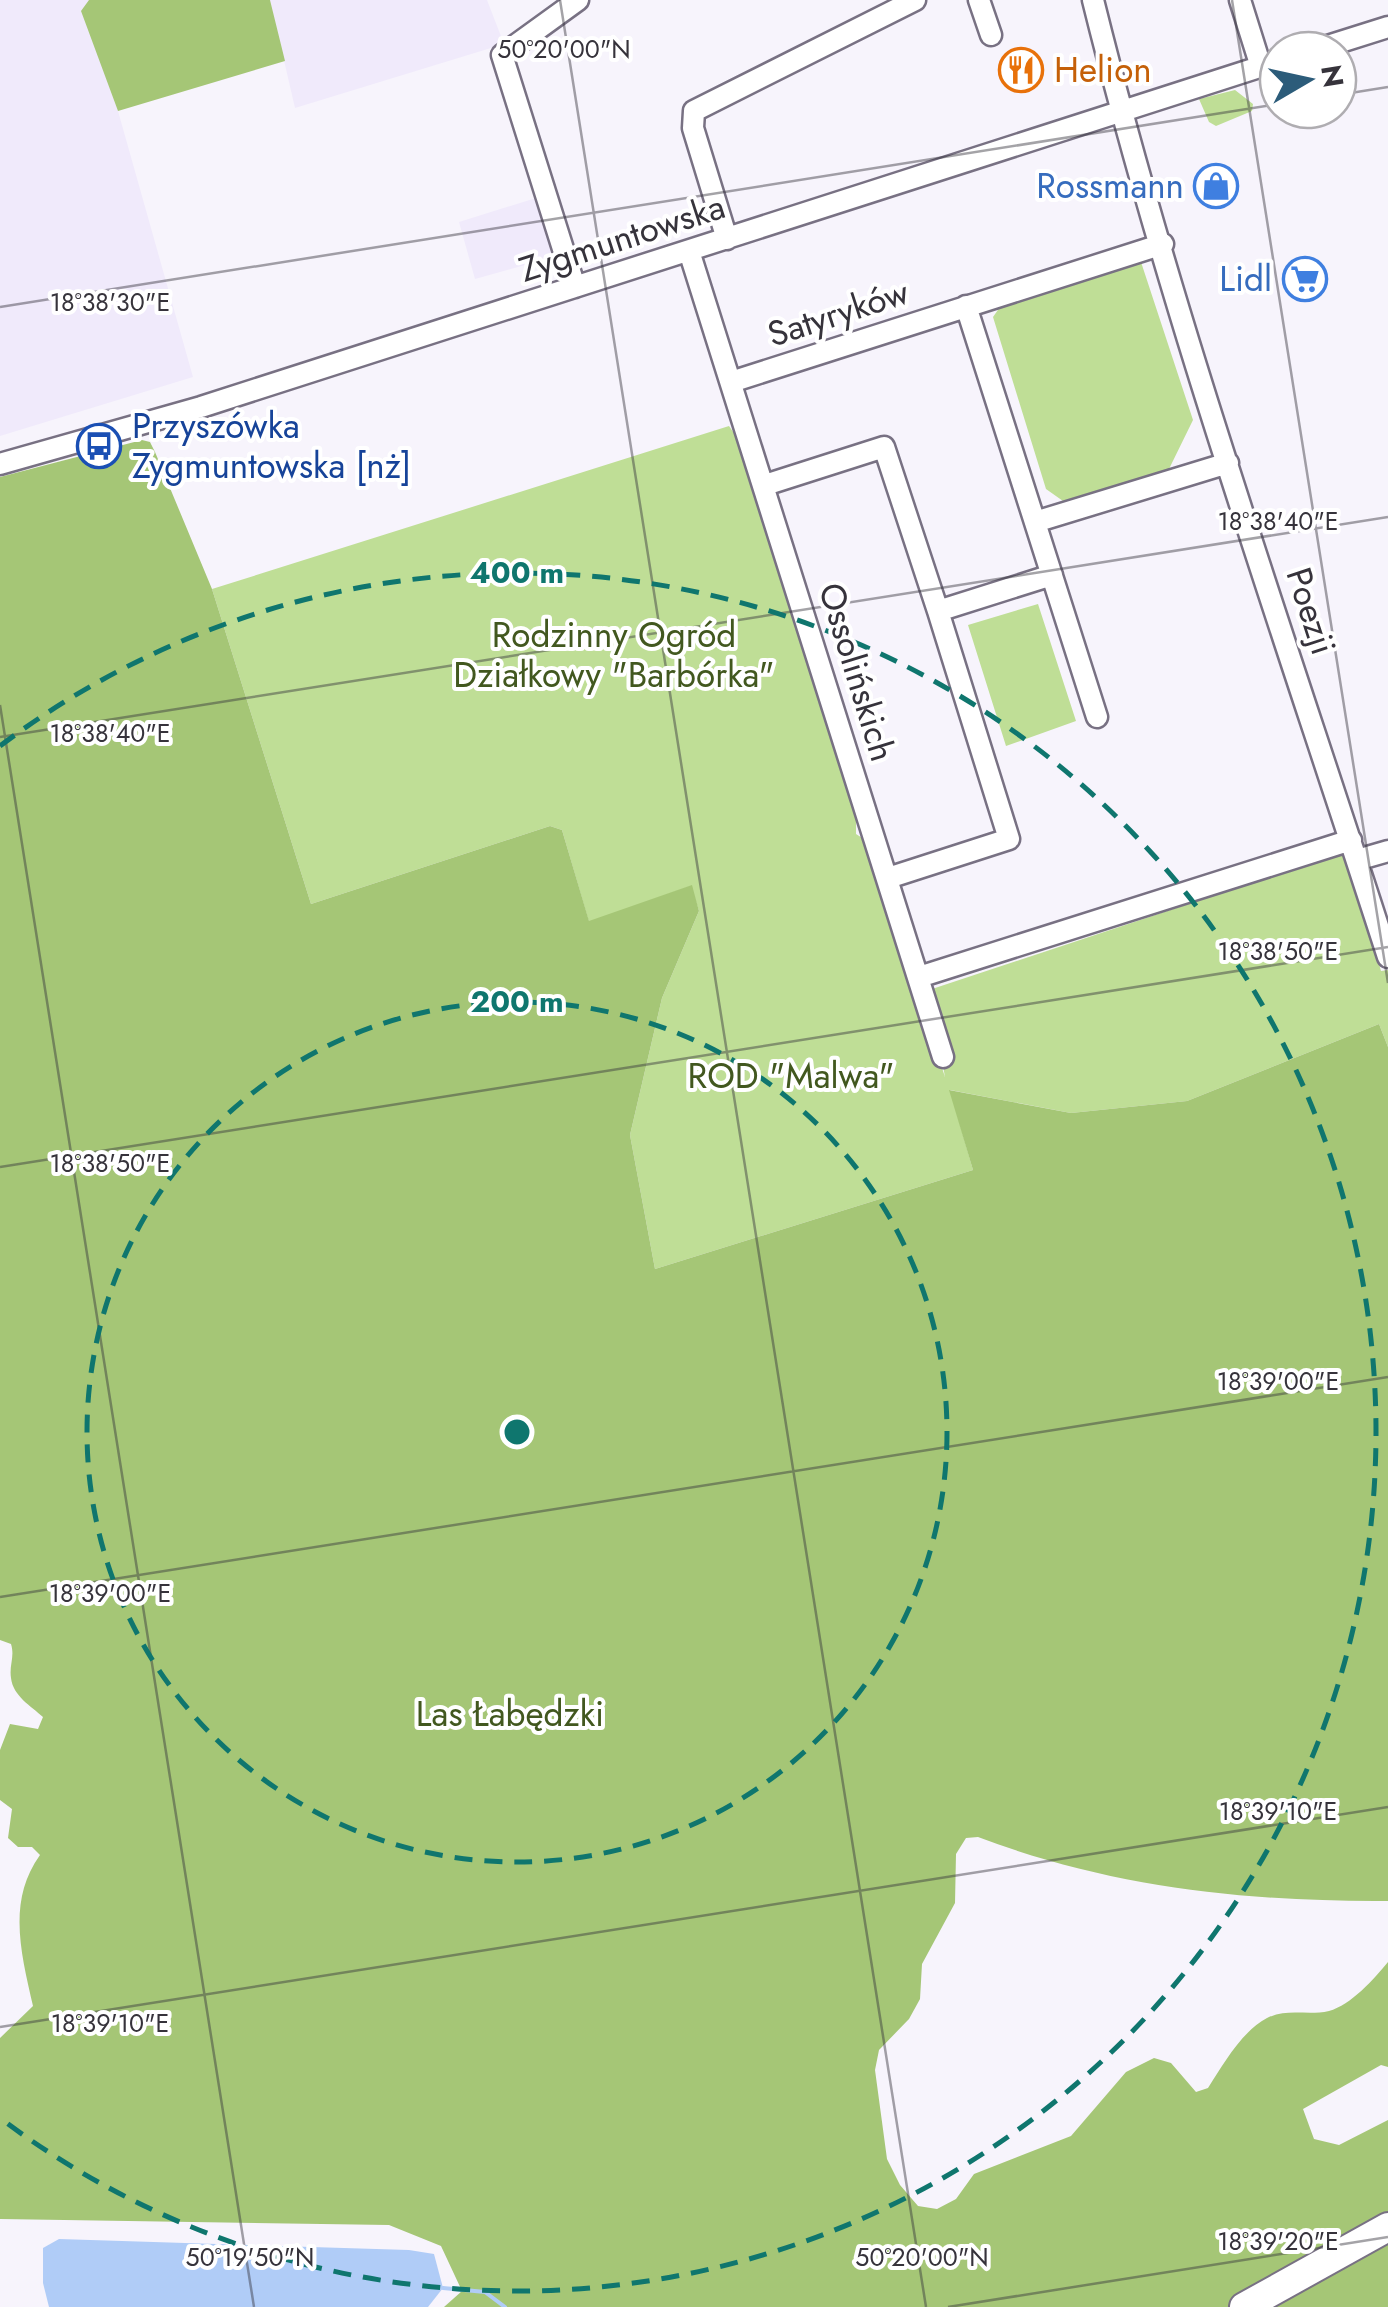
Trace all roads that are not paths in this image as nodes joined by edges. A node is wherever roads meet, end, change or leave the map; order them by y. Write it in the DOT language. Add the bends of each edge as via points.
graph roads {
  1 [pos="578,0"];
  2 [pos="915,0"];
  3 [pos="980,0"];
  4 [pos="1093,0"];
  5 [pos="1240,0"];
  6 [pos="1388,27"];
  7 [pos="992,35"];
  8 [pos="1358,36"];
  9 [pos="1258,40"];
  10 [pos="1258,68"];
  11 [pos="1121,113"];
  12 [pos="726,239"];
  13 [pos="1162,244"];
  14 [pos="689,251"];
  15 [pos="575,288"];
  16 [pos="966,306"];
  17 [pos="731,382"];
  18 [pos="1228,463"];
  19 [pos="0,464"];
  20 [pos="764,484"];
  21 [pos="1035,522"];
  22 [pos="1052,575"];
  23 [pos="938,612"];
  24 [pos="1098,717"];
  25 [pos="1354,850"];
  26 [pos="1388,851"];
  27 [pos="888,878"];
  28 [pos="1380,906"];
  29 [pos="1388,957"];
  30 [pos="919,978"];
  31 [pos="944,1057"];
  32 [pos="1388,2227"];
  33 [pos="1244,2307"];
  1 -- 15 [label="street" via="502,55"];
  2 -- 12 [label="street" via="694,112"];
  3 -- 7 [label="street"];
  4 -- 11 [label="street, Poezji"];
  5 -- 9 [label="street, Zygmuntowska"];
  6 -- 8 [label="street"];
  10 -- 11 [label="street, Zygmuntowska"];
  11 -- 12 [label="street, Zygmuntowska"];
  11 -- 13 [label="street, Poezji"];
  12 -- 14 [label="street, Zygmuntowska"];
  13 -- 16 [label="street, Satyryków"];
  13 -- 18 [label="street, Poezji"];
  14 -- 15 [label="street, Zygmuntowska"];
  14 -- 17 [label="street, Ossolińskich"];
  15 -- 19 [label="street, Zygmuntowska"];
  16 -- 17 [label="street, Satyryków"];
  16 -- 21 [label="street, Satyryków"];
  17 -- 20 [label="street, Ossolińskich"];
  18 -- 21 [label="street"];
  18 -- 25 [label="street, Poezji"];
  20 -- 23 [label="street" via="884,447"];
  20 -- 27 [label="street, Ossolińskich"];
  21 -- 22 [label="street, Satyryków"];
  22 -- 23 [label="street"];
  22 -- 24 [label="street, Satyryków"];
  23 -- 27 [label="street" via="1009,839"];
  25 -- 26 [label="street"];
  25 -- 28 [label="street, Poezji"];
  25 -- 30 [label="street"];
  27 -- 30 [label="street, Ossolińskich"];
  28 -- 29 [label="street, Poezji"];
  30 -- 31 [label="street, Ossolińskich"];
  32 -- 33 [label="main road"];
}
